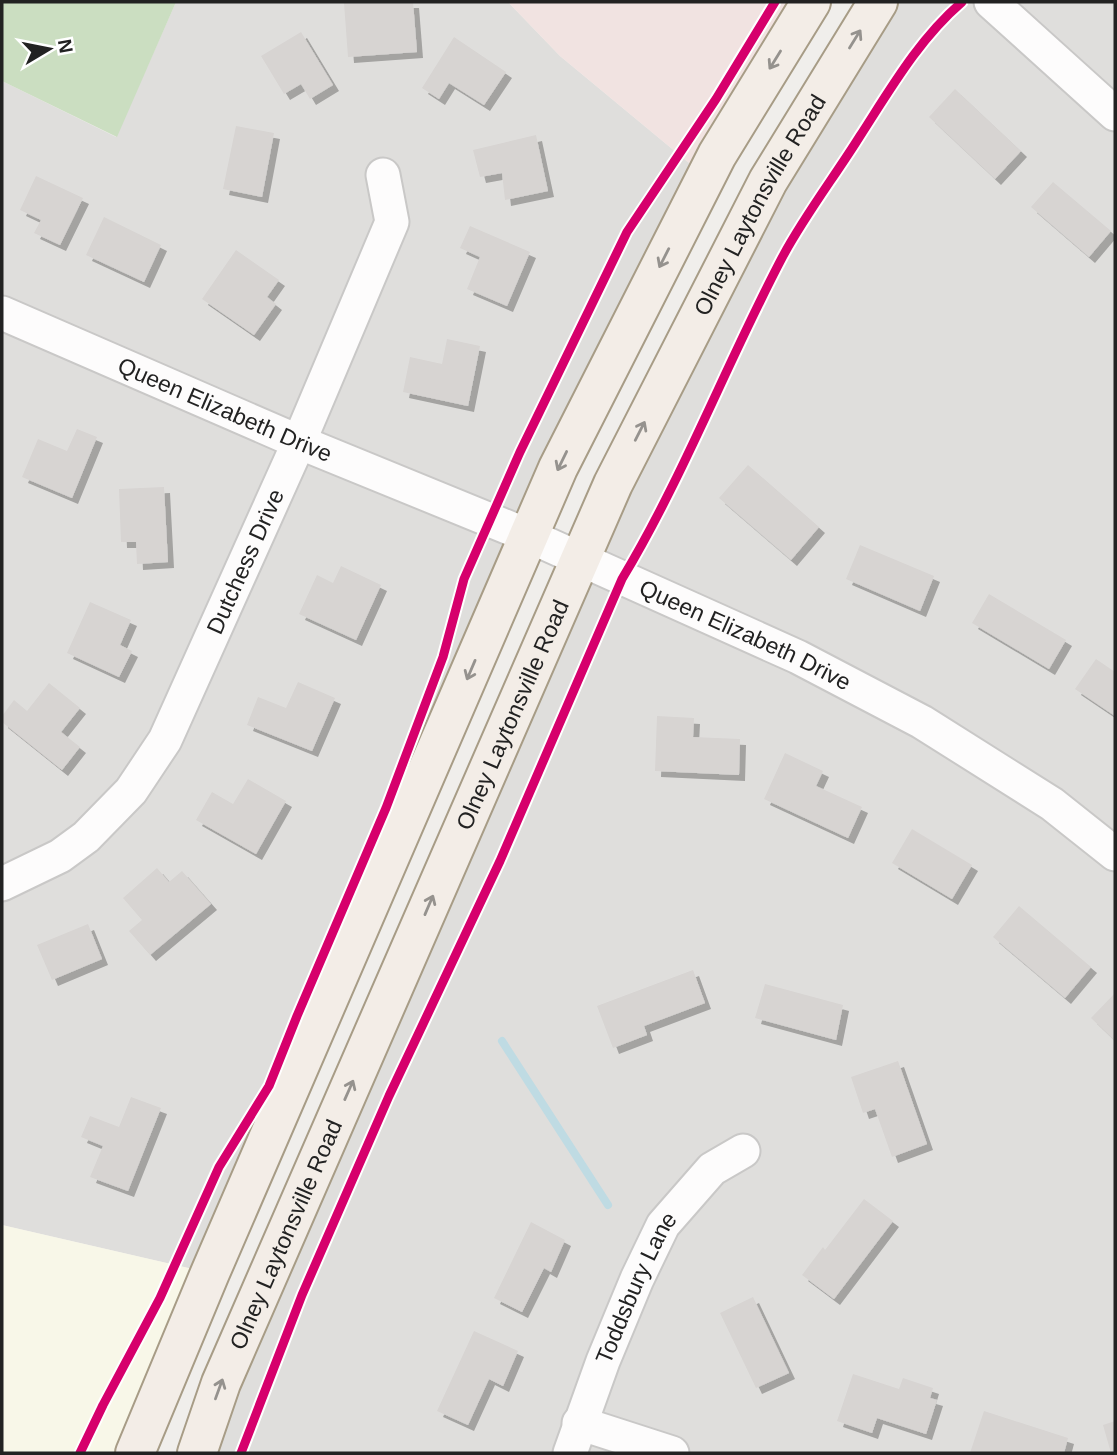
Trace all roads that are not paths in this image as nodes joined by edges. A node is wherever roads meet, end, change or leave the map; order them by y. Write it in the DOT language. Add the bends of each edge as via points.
graph roads {
  1 [pos="811,2"];
  2 [pos="878,2"];
  3 [pos="991,2"];
  4 [pos="1115,114"];
  5 [pos="383,175"];
  6 [pos="2,313"];
  7 [pos="299,442"];
  8 [pos="529,536"];
  9 [pos="580,560"];
  10 [pos="1115,854"];
  11 [pos="2,884"];
  12 [pos="743,1151"];
  13 [pos="574,1438"];
  14 [pos="135,1453"];
  15 [pos="197,1453"];
  16 [pos="672,1453"];
  1 -- 8 [label="main road, one-way" via="716,155 558,468"];
  9 -- 2 [label="main road, Olney Laytonsville Road, one-way" via="612,484 768,181"];
  3 -- 4 [label="street"];
  5 -- 7 [label="street, Dutchess Drive" via="392,222"];
  6 -- 7 [label="street, Queen Elizabeth Drive"];
  7 -- 8 [label="street, Queen Elizabeth Drive"];
  7 -- 11 [label="street, Dutchess Drive" via="150,765 86,837 60,856"];
  8 -- 9 [label="street, Queen Elizabeth Drive"];
  8 -- 14 [label="main road, one-way"];
  9 -- 10 [label="street, Queen Elizabeth Drive" via="798,657 922,722 1052,804"];
  15 -- 9 [label="main road, Olney Laytonsville Road, one-way" via="221,1383"];
  12 -- 13 [label="street, Toddsbury Lane" via="712,1169 663,1225"];
  13 -- 16 [label="street"];
}
